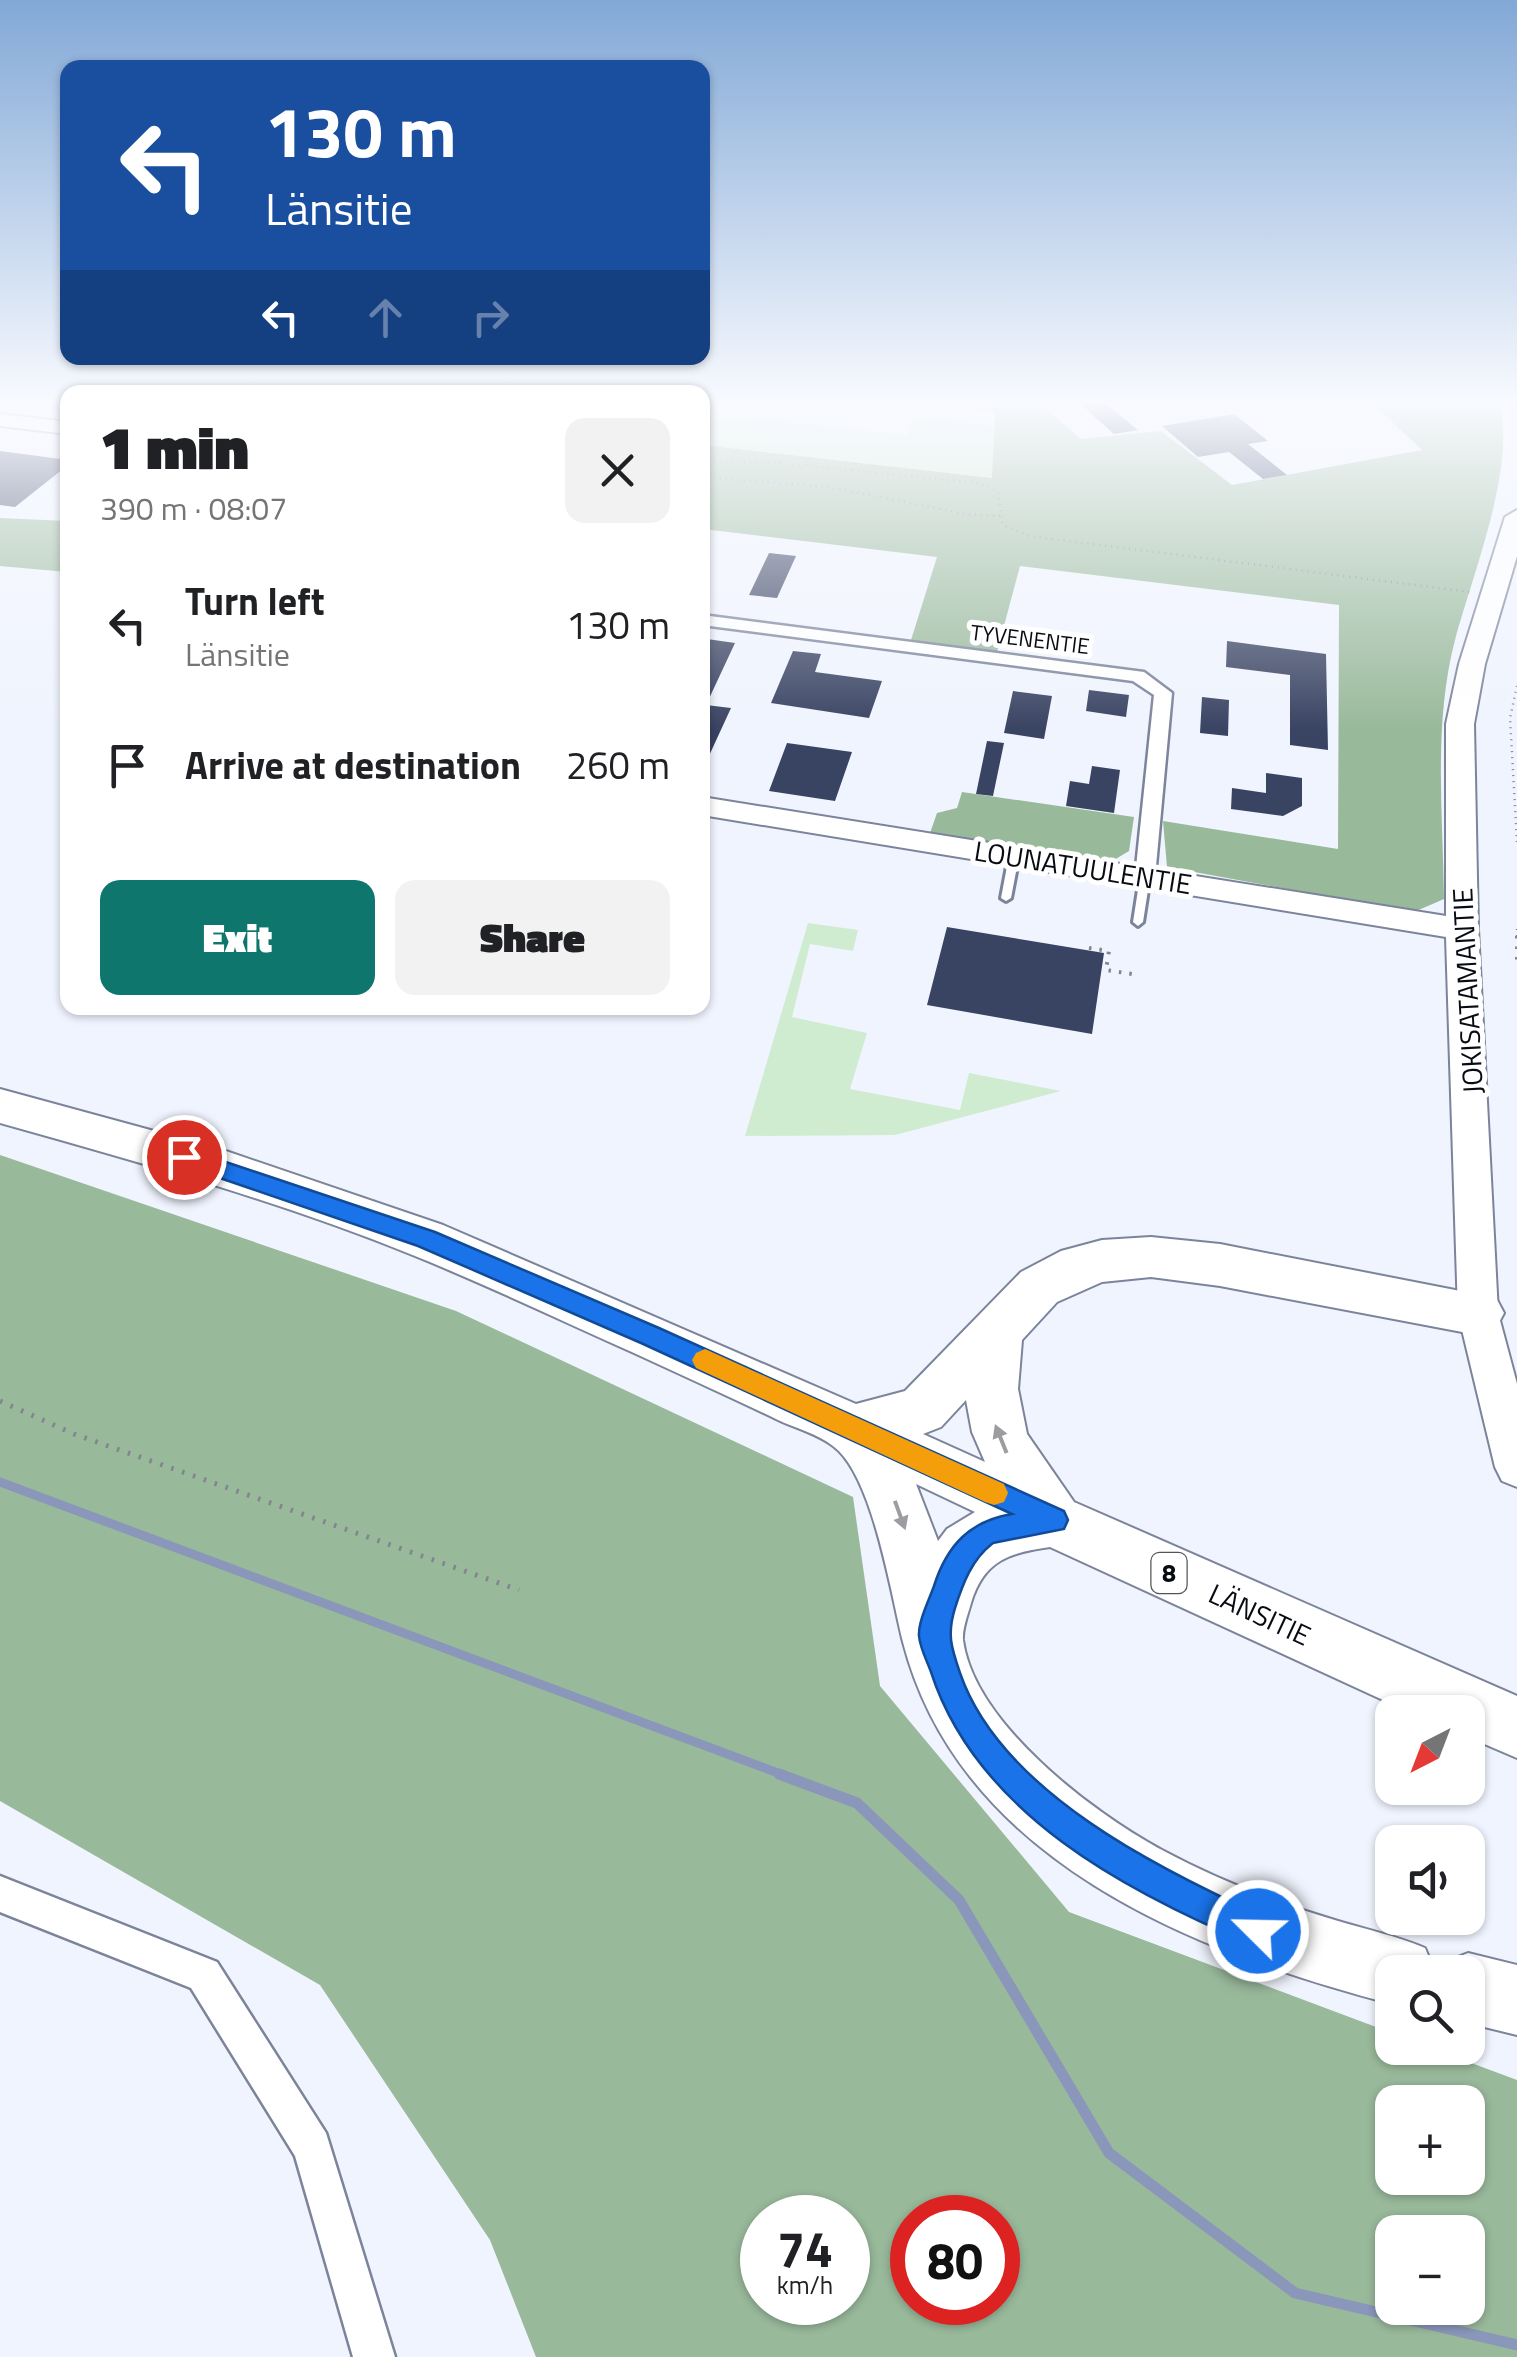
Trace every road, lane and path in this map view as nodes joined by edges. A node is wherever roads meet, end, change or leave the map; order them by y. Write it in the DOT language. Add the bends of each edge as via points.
graph roads {
  1 [pos="950,511"];
  2 [pos="1001,511"];
  3 [pos="1002,516"];
  4 [pos="1517,517"];
  5 [pos="1493,595"];
  6 [pos="710,621"];
  7 [pos="1517,686"];
  8 [pos="710,807"];
  9 [pos="1517,842"];
  10 [pos="1014,856"];
  11 [pos="1144,876"];
  12 [pos="1006,898"];
  13 [pos="1138,922"];
  14 [pos="1462,929"];
  15 [pos="1517,929"];
  16 [pos="1088,948"];
  17 [pos="1517,960"];
  18 [pos="1132,974"];
  19 [pos="0,1106"];
  20 [pos="1478,1313"];
  21 [pos="997,1332"];
  22 [pos="0,1402"];
  23 [pos="855,1429"];
  24 [pos="1517,1467"];
  25 [pos="1054,1520"];
  26 [pos="520,1590"];
  27 [pos="933,1634"];
  28 [pos="1517,1727"];
  29 [pos="0,1894"];
  30 [pos="1375,1966"];
  31 [pos="1485,1992"];
  32 [pos="1517,2000"];
  33 [pos="374,2357"];
  1 -- 3 [label="path"];
  2 -- 3 [label="path"];
  3 -- 5 [label="path" via="1003,525 1029,536"];
  4 -- 5 [label="street, JOKISATAMANTIE"];
  5 -- 14 [label="street, JOKISATAMANTIE" via="1460,724"];
  6 -- 11 [label="street, TYVENENTIE" via="1138,676 1163,693"];
  7 -- 9 [label="path" via="1510,718"];
  8 -- 10 [label="street, LOUNATUULENTIE"];
  10 -- 11 [label="street, LOUNATUULENTIE"];
  10 -- 12 [label="lane"];
  11 -- 13 [label="lane"];
  11 -- 14 [label="street, LOUNATUULENTIE"];
  14 -- 20 [label="street, JOKISATAMANTIE"];
  15 -- 17 [label="path"];
  16 -- 18 [label="path" via="1109,951 1106,970"];
  19 -- 23 [label="highway, LÄNSITIE / 8" via="220,1167 426,1239"];
  20 -- 21 [label="highway" via="1220,1265 1125,1258 1058,1275"];
  20 -- 24 [label="street, JOKISATAMANTIE"];
  21 -- 23 [label="highway" via="922,1410"];
  25 -- 21 [label="highway, one-way" via="996,1431 990,1371"];
  22 -- 26 [label="path"];
  23 -- 25 [label="highway, LÄNSITIE / 8"];
  23 -- 27 [label="highway, one-way" via="904,1523"];
  25 -- 27 [label="highway" via="1001,1526 974,1542 952,1574"];
  25 -- 28 [label="highway, LÄNSITIE / 8"];
  27 -- 30 [label="highway" via="955,1701 989,1756 1081,1837 1228,1920"];
  29 -- 33 [label="street" via="204,1975 312,2147"];
  31 -- 32 [label="highway"];
}
